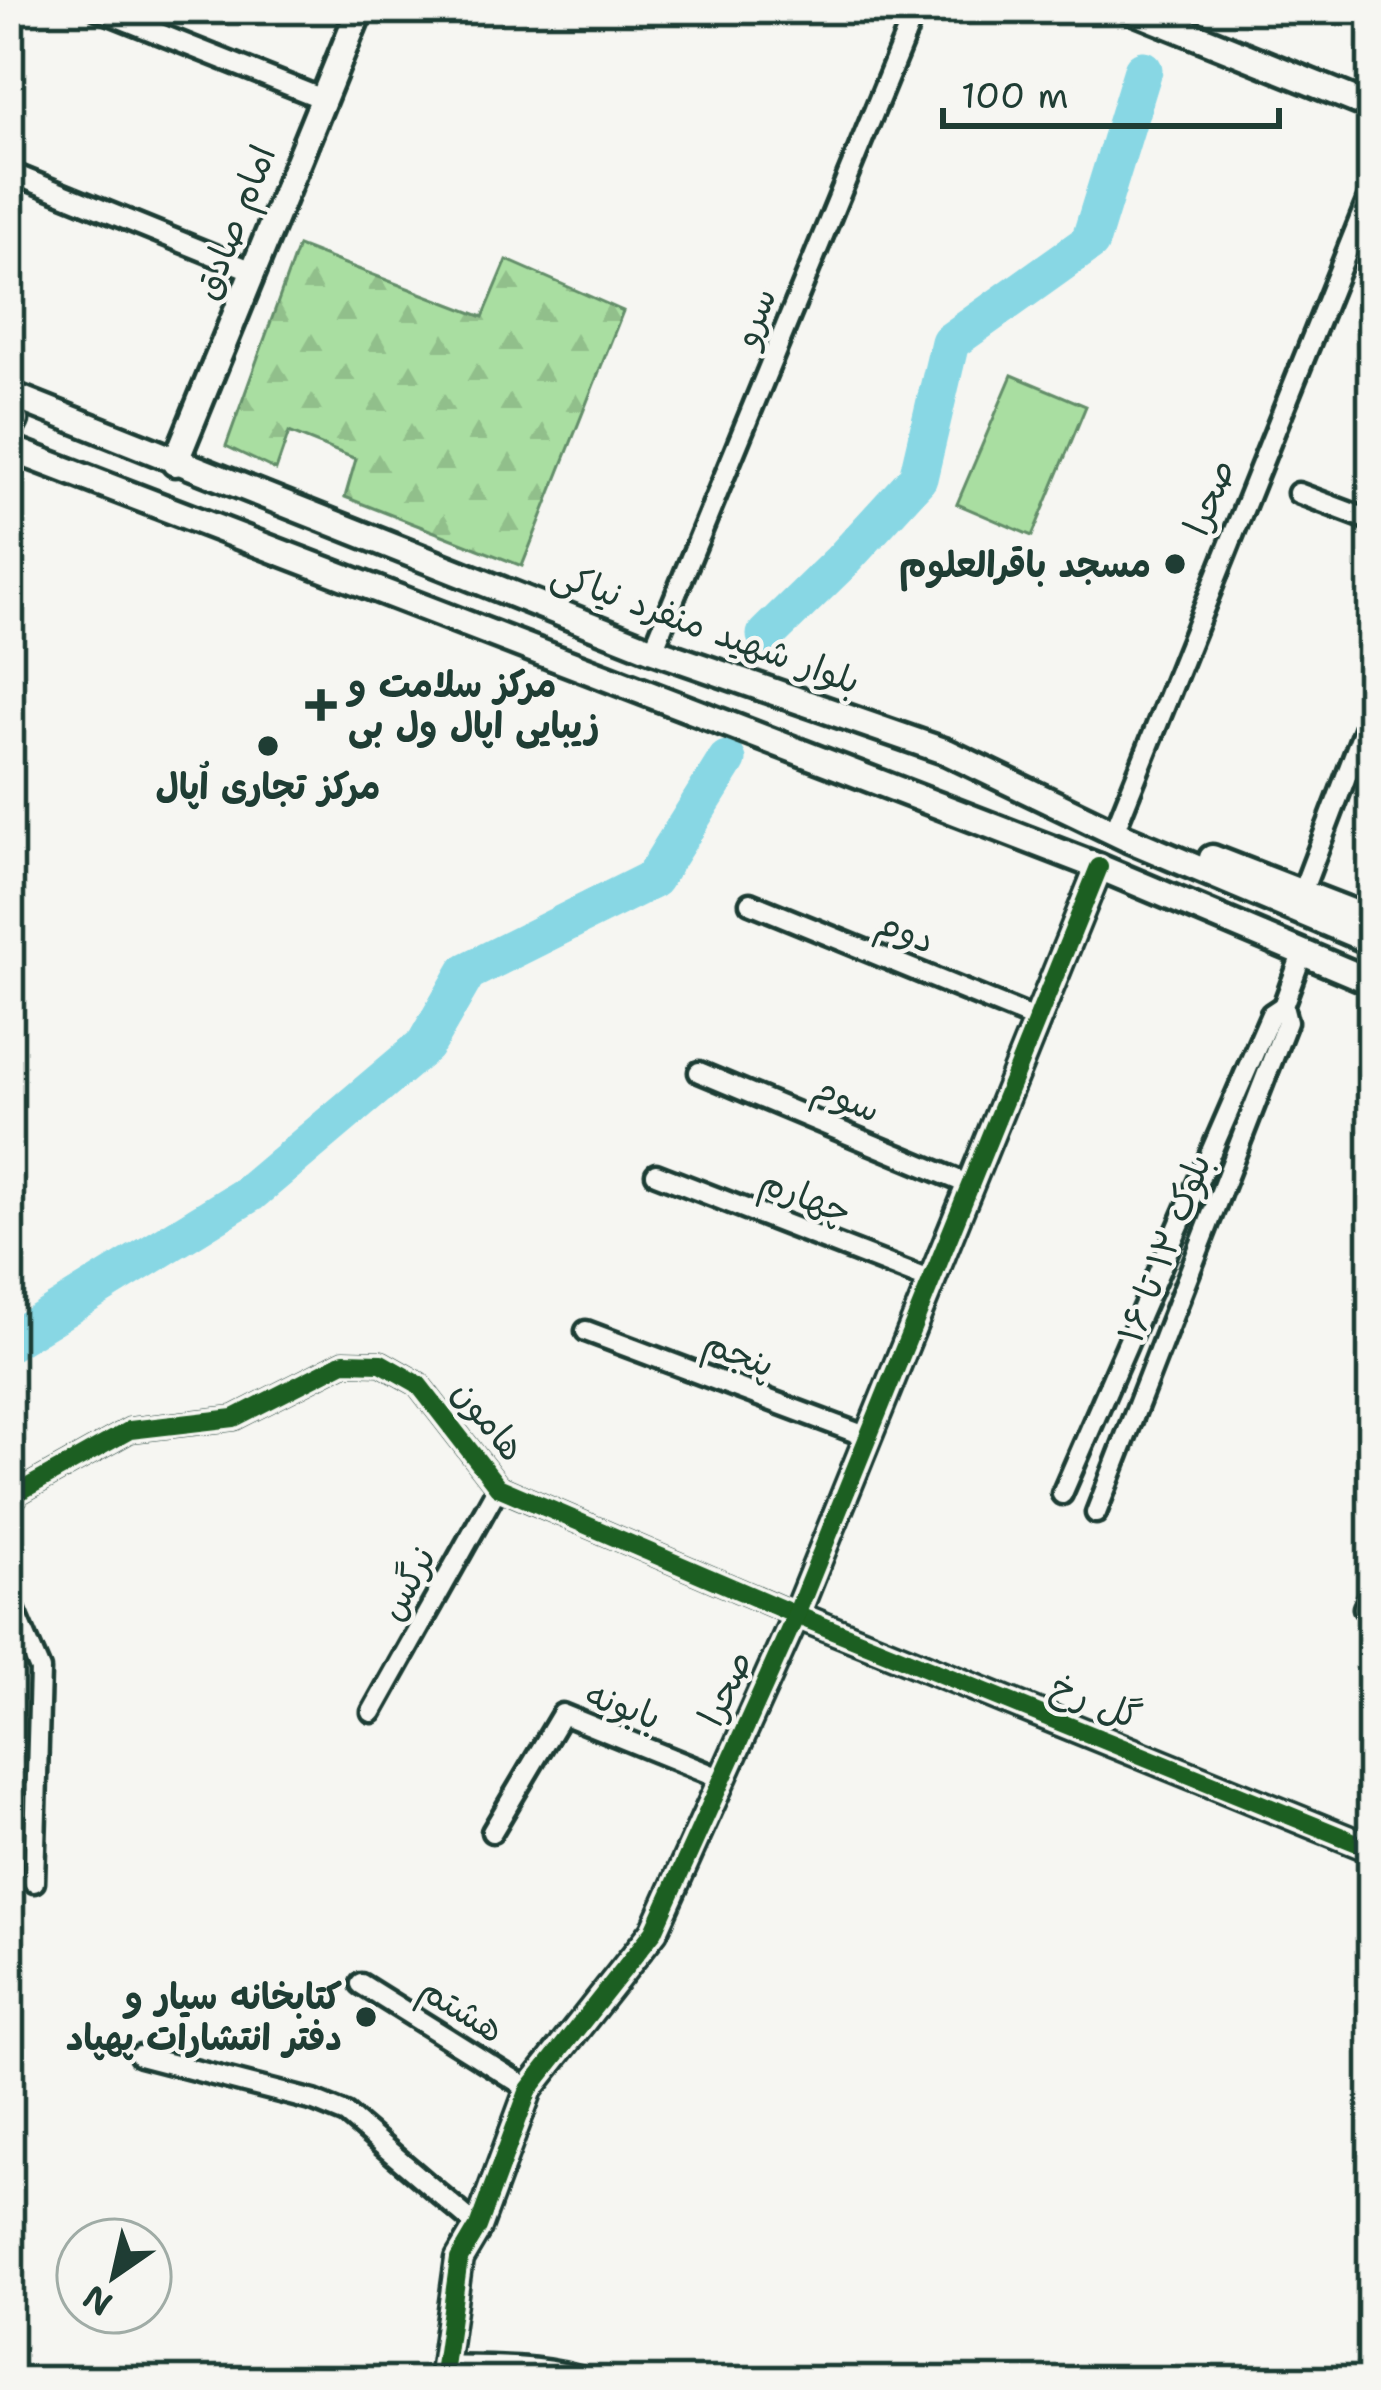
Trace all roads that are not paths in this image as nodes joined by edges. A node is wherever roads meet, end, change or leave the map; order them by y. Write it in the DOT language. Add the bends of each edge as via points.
graph roads {
  1 [pos="97,9"];
  2 [pos="360,9"];
  3 [pos="916,9"];
  4 [pos="1129,9"];
  5 [pos="1170,17"];
  6 [pos="323,99"];
  7 [pos="1372,107"];
  8 [pos="9,172"];
  9 [pos="1372,189"];
  10 [pos="253,271"];
  11 [pos="9,394"];
  12 [pos="9,404"];
  13 [pos="9,431"];
  14 [pos="9,448"];
  15 [pos="175,463"];
  16 [pos="1298,493"];
  17 [pos="1372,520"];
  18 [pos="653,650"];
  19 [pos="747,682"];
  20 [pos="1372,708"];
  21 [pos="734,729"];
  22 [pos="1121,835"];
  23 [pos="1099,866"];
  24 [pos="1302,892"];
  25 [pos="750,903"];
  26 [pos="1371,924"];
  27 [pos="1302,954"];
  28 [pos="1372,982"];
  29 [pos="1283,1006"];
  30 [pos="1036,1020"];
  31 [pos="698,1072"];
  32 [pos="656,1174"];
  33 [pos="970,1185"];
  34 [pos="931,1281"];
  35 [pos="586,1330"];
  36 [pos="868,1437"];
  37 [pos="498,1487"];
  38 [pos="1062,1494"];
  39 [pos="9,1506"];
  40 [pos="1096,1514"];
  41 [pos="9,1597"];
  42 [pos="796,1615"];
  43 [pos="373,1712"];
  44 [pos="720,1778"];
  45 [pos="492,1832"];
  46 [pos="1372,1849"];
  47 [pos="34,1882"];
  48 [pos="361,1984"];
  49 [pos="140,2056"];
  50 [pos="529,2090"];
  51 [pos="478,2227"];
  52 [pos="444,2373"];
  53 [pos="591,2381"];
  1 -- 6 [label="street"];
  2 -- 6 [label="main road, امام صادق"];
  3 -- 18 [label="street, سرو"];
  4 -- 5 [label="main road"];
  5 -- 7 [label="main road"];
  6 -- 10 [label="main road, امام صادق"];
  8 -- 10 [label="street"];
  9 -- 22 [label="street, صحرا"];
  10 -- 15 [label="main road, امام صادق"];
  11 -- 15 [label="main road, بلوار شهید منفرد نیاکی"];
  12 -- 13 [label="main road"];
  14 -- 21 [label="main road"];
  15 -- 18 [label="main road, بلوار شهید منفرد نیاکی"];
  16 -- 17 [label="street"];
  18 -- 19 [label="main road, بلوار شهید منفرد نیاکی"];
  19 -- 21 [label="main road" via="716,694 714,710"];
  19 -- 22 [label="main road, بلوار شهید منفرد نیاکی" via="947,752"];
  20 -- 24 [label="street"];
  21 -- 23 [label="main road"];
  22 -- 24 [label="main road" via="1171,842"];
  22 -- 26 [label="main road, بلوار شهید منفرد نیاکی"];
  23 -- 27 [label="main road"];
  23 -- 30 [label="main road, صحرا"];
  24 -- 26 [label="main road"];
  25 -- 30 [label="street, دوم"];
  27 -- 28 [label="main road"];
  27 -- 29 [label="street"];
  29 -- 38 [label="street" via="1271,1014"];
  29 -- 40 [label="street, بلوک ۱۲ تا ۱۶" via="1287,1022"];
  30 -- 33 [label="main road, صحرا"];
  31 -- 33 [label="street, سوم"];
  32 -- 34 [label="street, چهارم"];
  33 -- 34 [label="main road, صحرا"];
  34 -- 36 [label="main road, صحرا"];
  35 -- 36 [label="street, پنجم"];
  36 -- 42 [label="main road, صحرا"];
  37 -- 39 [label="street, هامون" via="418,1384 381,1363 344,1362 234,1418 130,1430 19,1492"];
  37 -- 42 [label="street, هامون"];
  37 -- 43 [label="street, نرگس"];
  41 -- 47 [label="street" via="40,1670"];
  42 -- 44 [label="main road, صحرا"];
  42 -- 46 [label="main road, گل رخ"];
  44 -- 45 [label="street, بابونه" via="562,1714"];
  44 -- 50 [label="main road, صحرا" via="654,1931"];
  48 -- 50 [label="street, هشتم"];
  49 -- 51 [label="street" via="346,2114"];
  50 -- 51 [label="main road, صحرا"];
  51 -- 52 [label="main road, صحرا" via="459,2259"];
  52 -- 53 [label="street" via="534,2368"];
}
